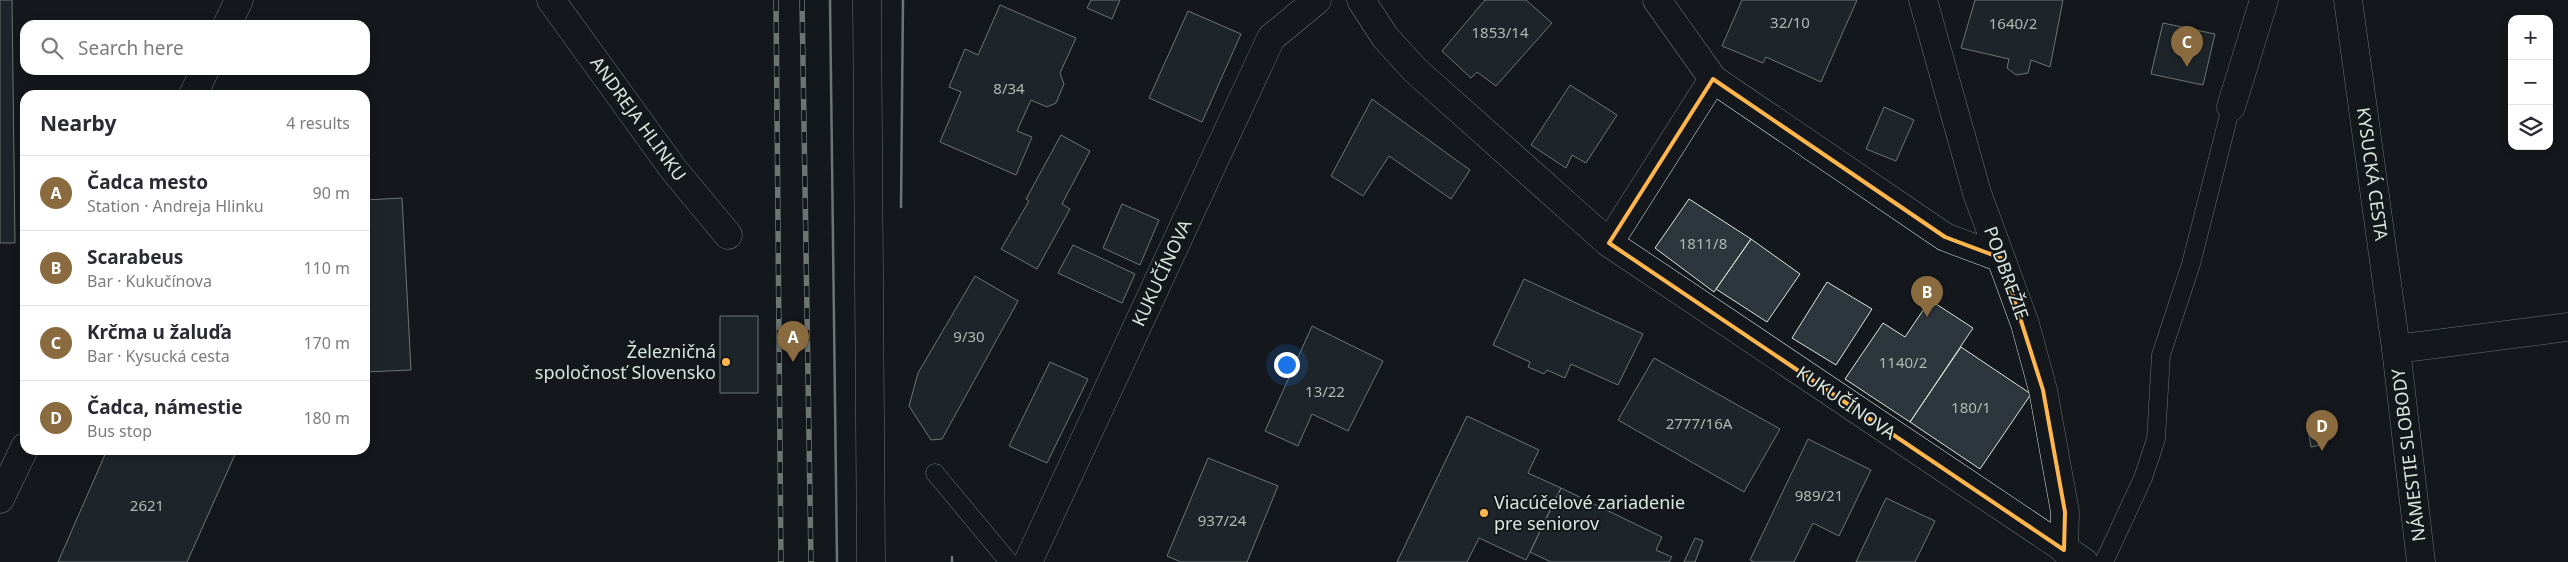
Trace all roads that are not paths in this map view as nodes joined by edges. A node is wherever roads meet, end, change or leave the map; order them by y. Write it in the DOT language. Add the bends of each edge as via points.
graph roads {
  1 [pos="238,0"];
  2 [pos="551,0"];
  3 [pos="867,0"];
  4 [pos="1317,0"];
  5 [pos="1361,0"];
  6 [pos="1657,0"];
  7 [pos="1923,0"];
  8 [pos="2264,0"];
  9 [pos="2348,0"];
  10 [pos="229,20"];
  11 [pos="203,75"];
  12 [pos="1714,79"];
  13 [pos="195,90"];
  14 [pos="2231,107"];
  15 [pos="728,235"];
  16 [pos="1609,243"];
  17 [pos="2001,258"];
  18 [pos="2568,327"];
  19 [pos="2396,349"];
  20 [pos="21,455"];
  21 [pos="936,473"];
  22 [pos="0,500"];
  23 [pos="2074,556"];
  24 [pos="871,562"];
  25 [pos="1009,562"];
  26 [pos="1028,562"];
  27 [pos="2104,562"];
  28 [pos="2421,562"];
  1 -- 10 [label="street"];
  2 -- 15 [label="street, ANDREJA HLINKU" via="674,170"];
  3 -- 24 [label="street"];
  4 -- 26 [label="street, KUKUČÍNOVA" via="1271,38"];
  5 -- 16 [label="street, KUKUČÍNOVA" via="1384,37 1414,70"];
  6 -- 12 [label="street"];
  7 -- 17 [label="street, PODBREŽIE" via="1977,193"];
  8 -- 14 [label="street"];
  9 -- 19 [label="street, KYSUCKÁ CESTA"];
  11 -- 13 [label="street"];
  12 -- 16 [label="street"];
  12 -- 17 [label="street" via="1945,237"];
  14 -- 27 [label="lane" via="2191,264 2161,355 2156,439 2143,478"];
  16 -- 23 [label="street, KUKUČÍNOVA"];
  17 -- 23 [label="street, PODBREŽIE" via="2025,324 2043,390"];
  18 -- 19 [label="street"];
  19 -- 28 [label="street, NÁMESTIE SLOBODY"];
  20 -- 22 [label="street"];
  21 -- 25 [label="lane"];
}
